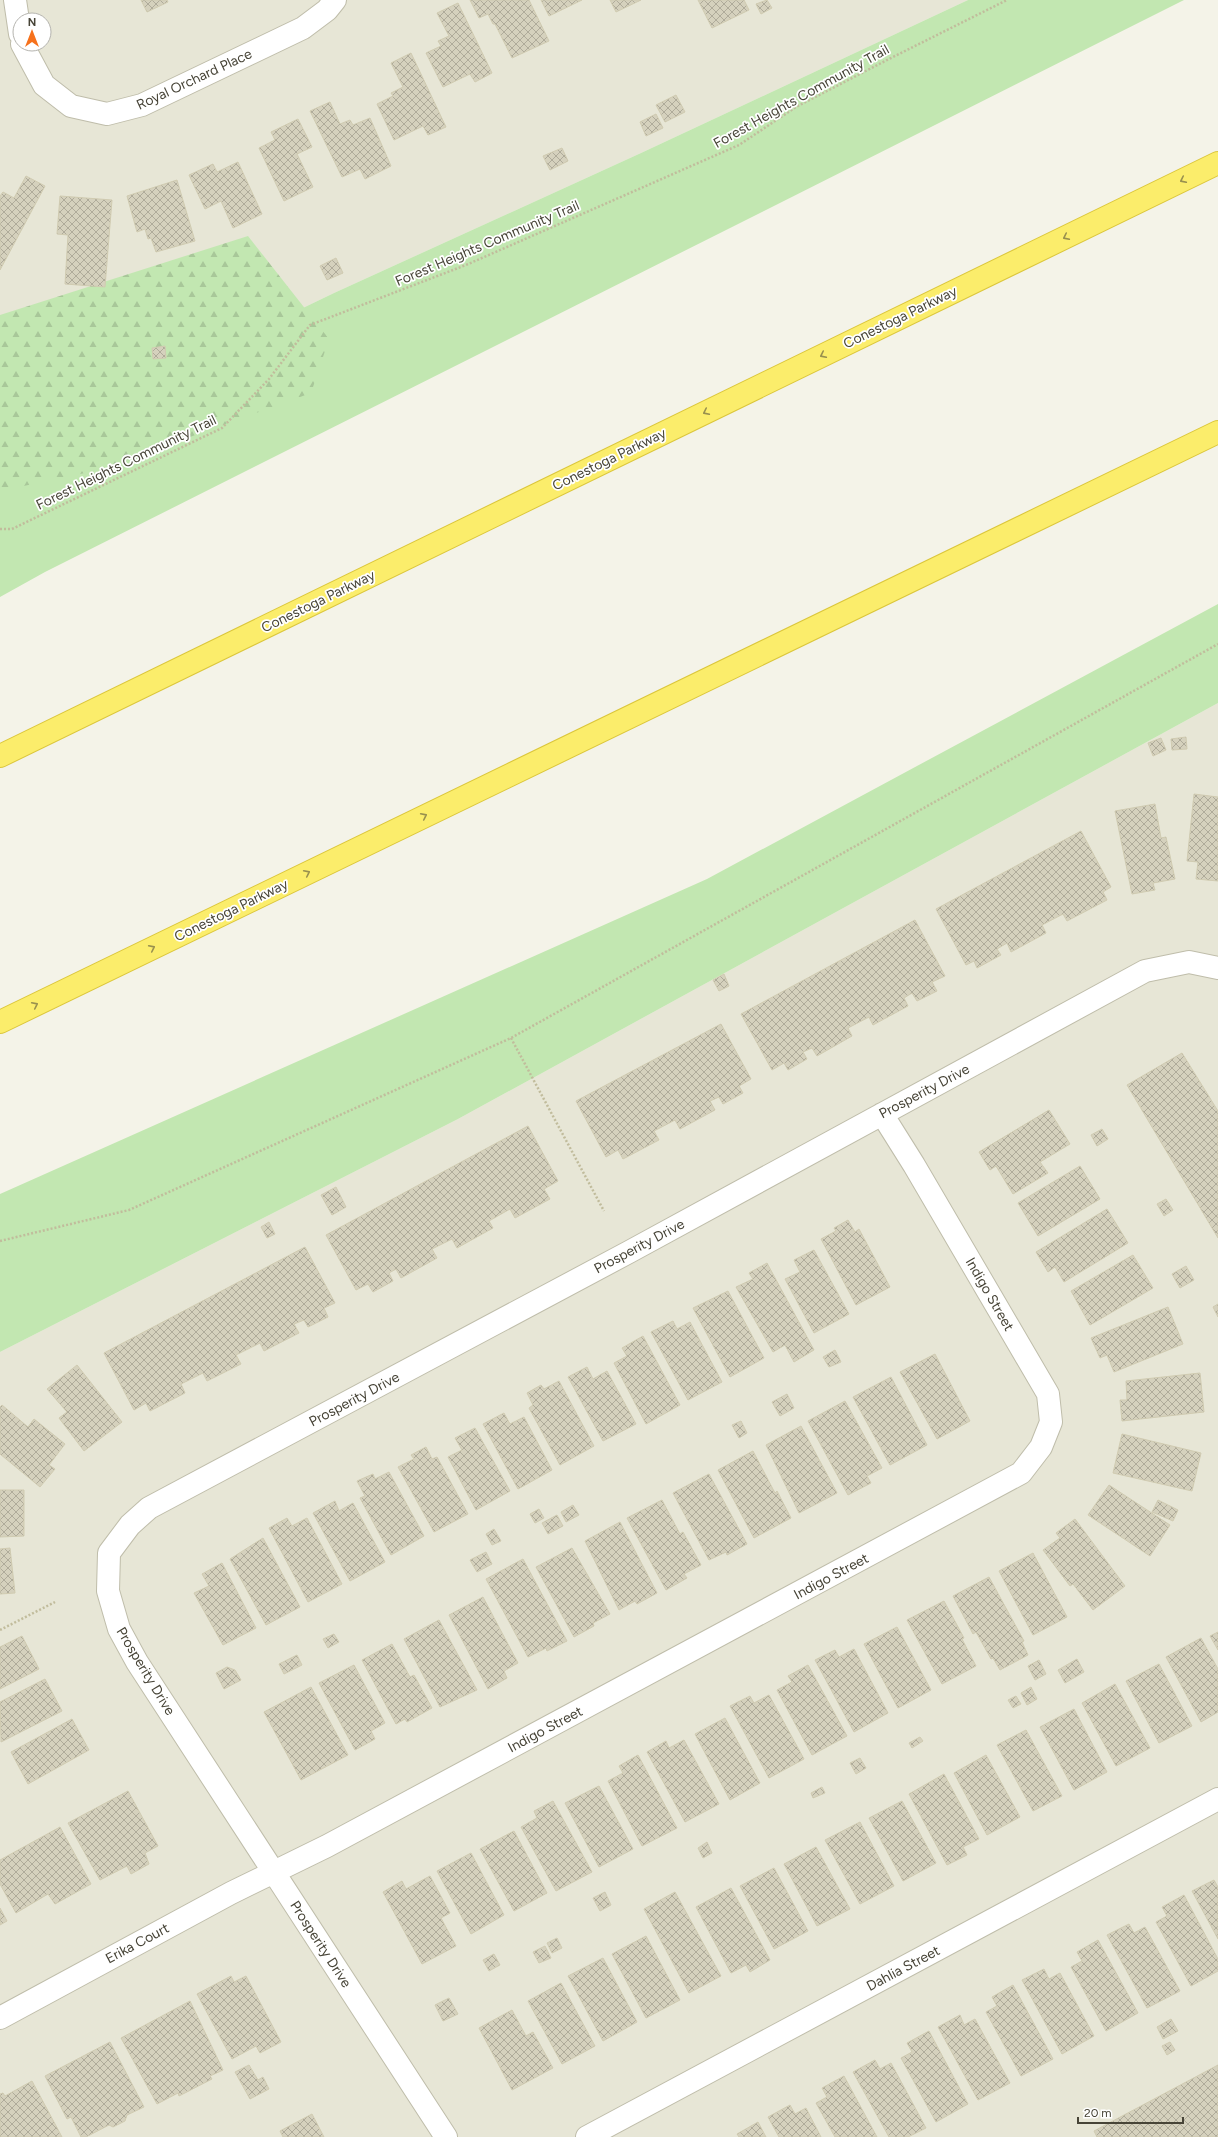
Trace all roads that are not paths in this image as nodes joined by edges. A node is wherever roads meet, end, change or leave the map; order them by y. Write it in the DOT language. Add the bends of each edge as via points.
graph roads {
  1 [pos="15,0"];
  2 [pos="335,0"];
  3 [pos="17,12"];
  4 [pos="26,52"];
  5 [pos="1218,163"];
  6 [pos="1218,432"];
  7 [pos="0,756"];
  8 [pos="1218,968"];
  9 [pos="0,1022"];
  10 [pos="882,1114"];
  11 [pos="1218,1799"];
  12 [pos="275,1872"];
  13 [pos="0,2018"];
  14 [pos="446,2137"];
  15 [pos="587,2137"];
  1 -- 3 [label="street"];
  2 -- 4 [label="street, Royal Orchard Place" via="327,10 303,28 142,106 107,114 71,106 44,85"];
  5 -- 7 [label="highway, Conestoga Parkway, one-way"];
  9 -- 6 [label="highway, Conestoga Parkway, one-way"];
  8 -- 10 [label="street, Prosperity Drive" via="1190,962 1145,971"];
  10 -- 12 [label="street, Prosperity Drive" via="149,1508 130,1525 109,1553 108,1591 119,1629 137,1662"];
  10 -- 12 [label="street, Indigo Street" via="914,1164 1048,1394 1051,1422 1041,1447 1021,1473 328,1846"];
  11 -- 15 [label="street, Dahlia Street"];
  12 -- 13 [label="street, Erika Court" via="227,1895"];
  12 -- 14 [label="street, Prosperity Drive"];
}
